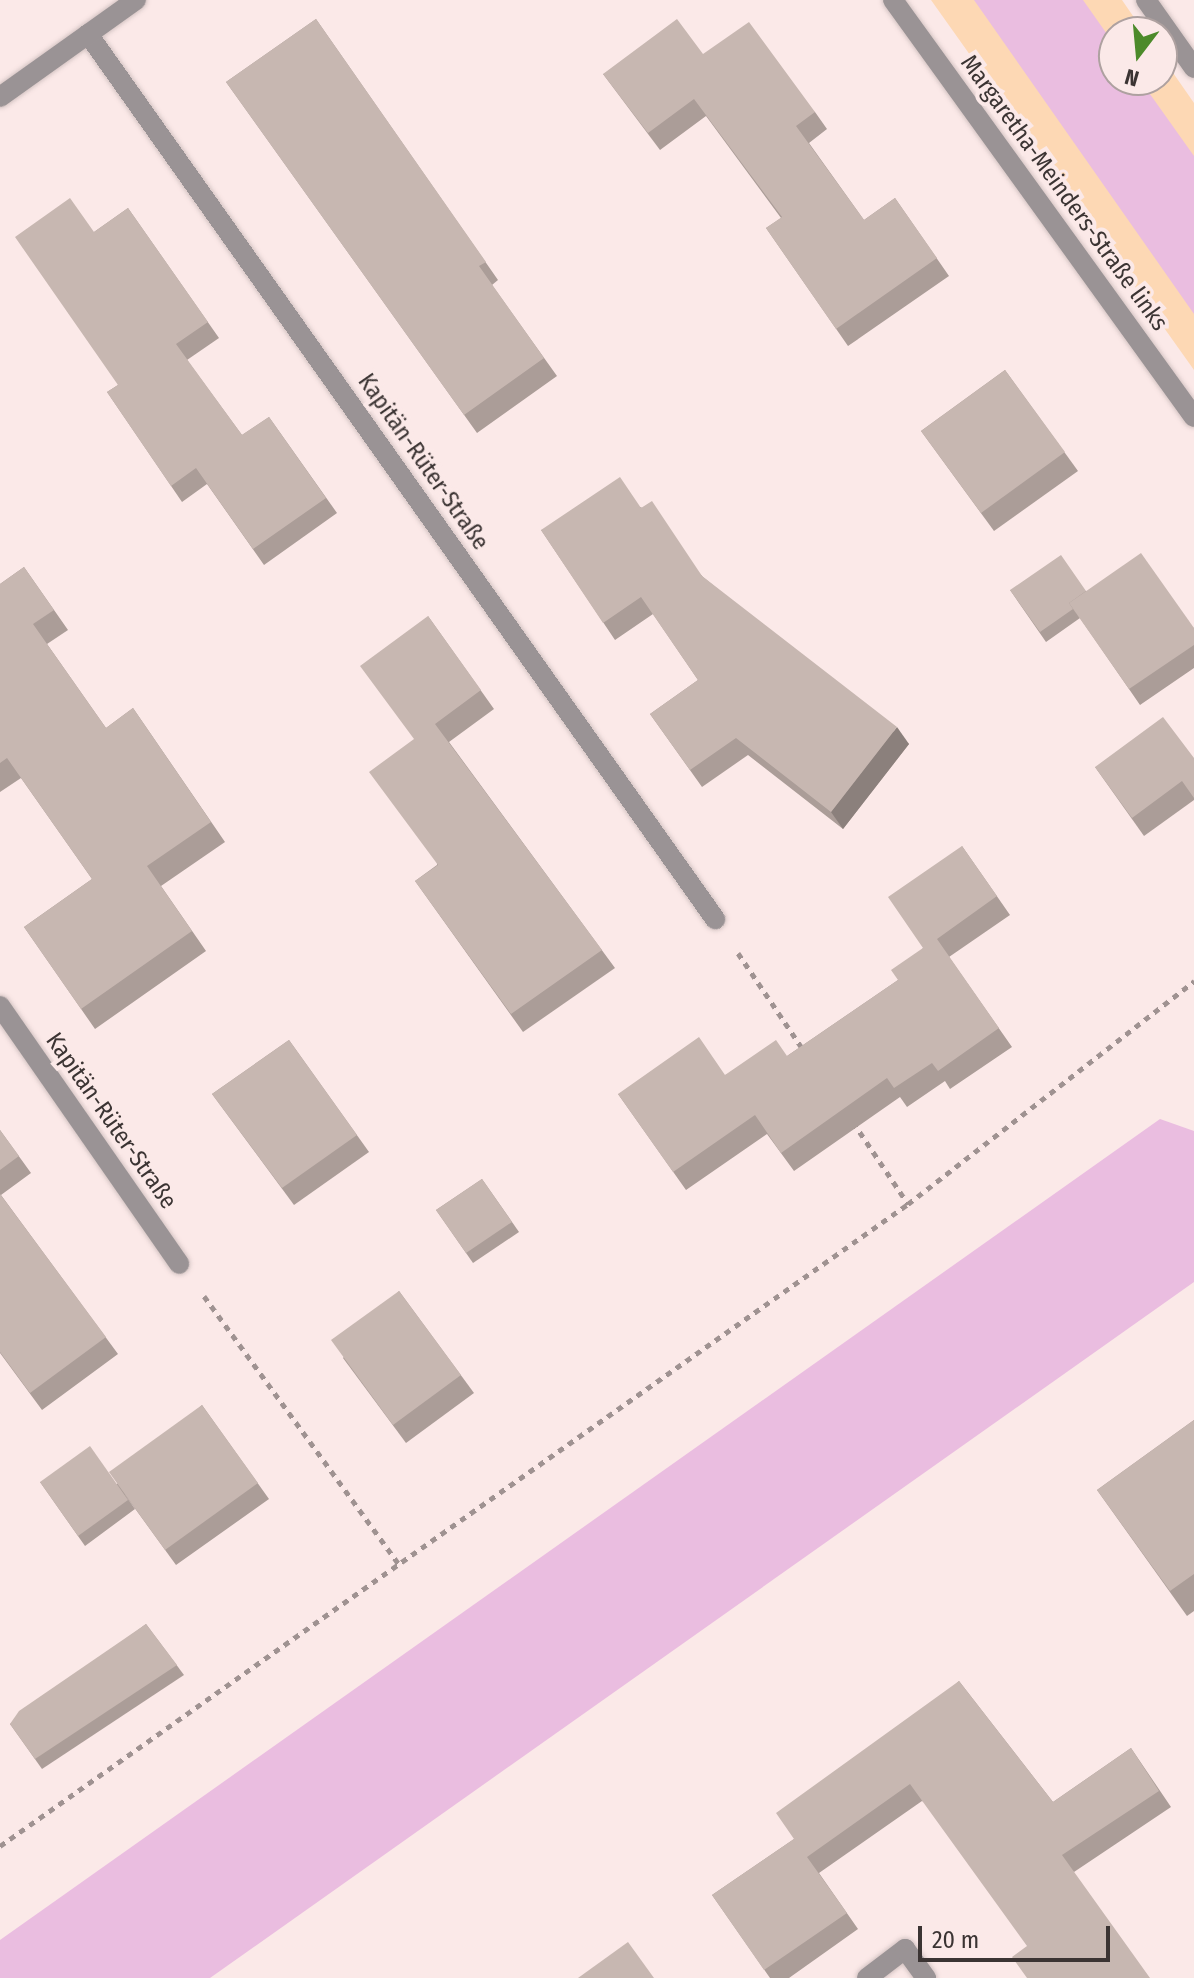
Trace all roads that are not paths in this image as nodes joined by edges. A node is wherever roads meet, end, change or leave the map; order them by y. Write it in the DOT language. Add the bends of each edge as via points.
graph roads {
  1 [pos="136,0"];
  2 [pos="893,0"];
  3 [pos="1146,0"];
  4 [pos="88,34"];
  5 [pos="1194,68"];
  6 [pos="0,97"];
  7 [pos="1194,417"];
  8 [pos="715,919"];
  9 [pos="0,1006"];
  10 [pos="179,1264"];
  11 [pos="867,1978"];
  12 [pos="926,1978"];
  1 -- 4 [label="street"];
  2 -- 7 [label="street, Margaretha-Meinders-Straße links"];
  3 -- 5 [label="street"];
  4 -- 6 [label="street"];
  4 -- 8 [label="street, Kapitän-Rüter-Straße"];
  9 -- 10 [label="street, Kapitän-Rüter-Straße"];
  11 -- 12 [label="street" via="905,1949"];
}
